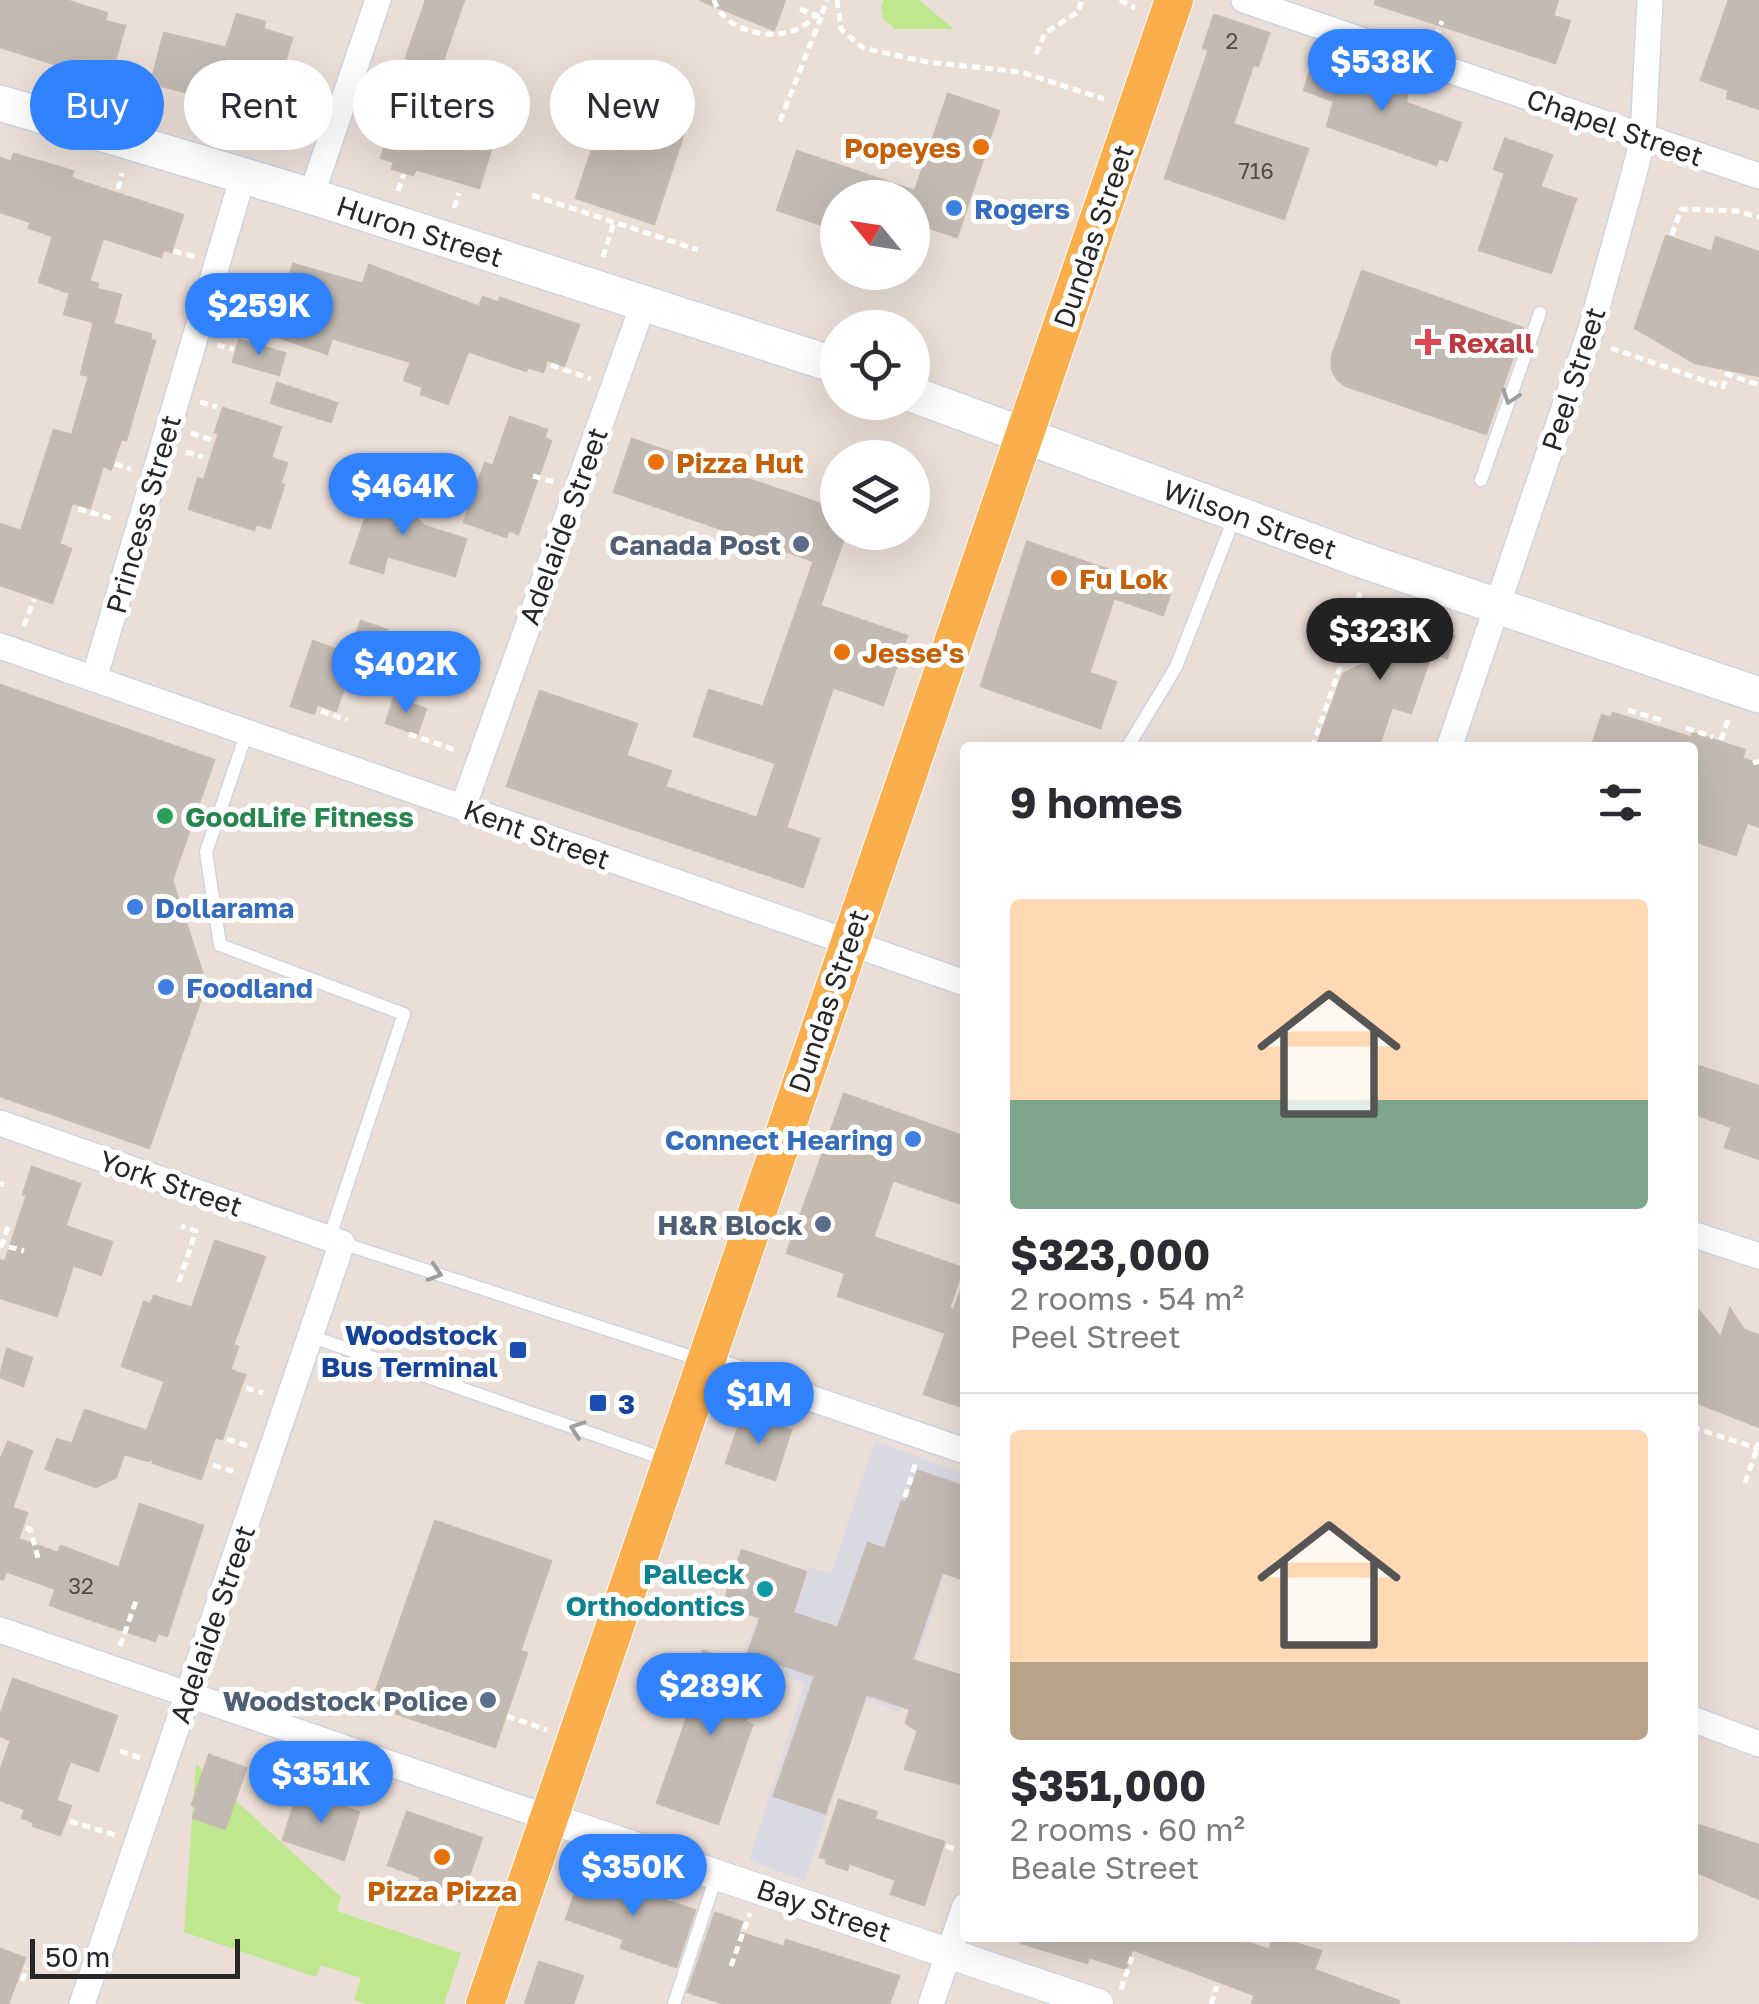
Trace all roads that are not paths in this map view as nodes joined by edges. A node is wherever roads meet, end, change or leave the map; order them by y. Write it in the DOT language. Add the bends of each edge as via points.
graph roads {
  1 [pos="378,0"];
  2 [pos="1174,0"];
  3 [pos="1244,0"];
  4 [pos="1650,0"];
  5 [pos="0,103"];
  6 [pos="1643,137"];
  7 [pos="243,176"];
  8 [pos="1759,176"];
  9 [pos="311,196"];
  10 [pos="644,302"];
  11 [pos="1540,313"];
  12 [pos="820,360"];
  13 [pos="930,401"];
  14 [pos="1026,436"];
  15 [pos="1481,480"];
  16 [pos="1236,514"];
  17 [pos="1497,607"];
  18 [pos="0,646"];
  19 [pos="94,679"];
  20 [pos="1759,696"];
  21 [pos="248,732"];
  22 [pos="1131,742"];
  23 [pos="1451,742"];
  24 [pos="463,806"];
  25 [pos="848,942"];
  26 [pos="960,981"];
  27 [pos="0,1123"];
  28 [pos="1698,1236"];
  29 [pos="336,1241"];
  30 [pos="1759,1256"];
  31 [pos="310,1336"];
  32 [pos="706,1362"];
  33 [pos="960,1449"];
  34 [pos="670,1460"];
  35 [pos="0,1630"];
  36 [pos="188,1694"];
  37 [pos="1698,1722"];
  38 [pos="1759,1744"];
  39 [pos="549,1818"];
  40 [pos="717,1874"];
  41 [pos="960,1920"];
  42 [pos="948,1953"];
  43 [pos="1109,1998"];
  44 [pos="82,2004"];
  45 [pos="485,2004"];
  46 [pos="674,2004"];
  47 [pos="931,2004"];
  1 -- 9 [label="street"];
  2 -- 14 [label="main road, Dundas Street"];
  3 -- 6 [label="street, Chapel Street"];
  4 -- 6 [label="street, Peel Street"];
  5 -- 7 [label="main road, Huron Street"];
  6 -- 8 [label="street, Chapel Street"];
  6 -- 17 [label="street, Peel Street" via="1591,330"];
  7 -- 9 [label="main road, Huron Street"];
  7 -- 19 [label="street, Princess Street"];
  9 -- 10 [label="main road, Huron Street"];
  10 -- 12 [label="main road, Huron Street"];
  10 -- 24 [label="street, Adelaide Street"];
  11 -- 15 [label="lane, one-way"];
  13 -- 14 [label="main road"];
  14 -- 16 [label="main road, Wilson Street"];
  14 -- 25 [label="main road, Dundas Street"];
  16 -- 17 [label="main road, Wilson Street"];
  16 -- 22 [label="lane" via="1176,667"];
  17 -- 20 [label="main road, Wilson Street"];
  17 -- 23 [label="street, Peel Street"];
  18 -- 19 [label="street, Kent Street"];
  19 -- 21 [label="street, Kent Street"];
  21 -- 24 [label="street, Kent Street"];
  21 -- 29 [label="lane" via="206,852 220,945 404,1014"];
  24 -- 25 [label="street, Kent Street"];
  25 -- 26 [label="street, Kent Street"];
  25 -- 32 [label="main road, Dundas Street"];
  27 -- 29 [label="street, York Street"];
  28 -- 30 [label="street"];
  29 -- 31 [label="street, Adelaide Street"];
  29 -- 32 [label="lane, one-way"];
  34 -- 31 [label="lane, one-way"];
  31 -- 36 [label="street, Adelaide Street"];
  32 -- 33 [label="street"];
  32 -- 34 [label="main road, Dundas Street"];
  34 -- 39 [label="main road, Dundas Street"];
  35 -- 36 [label="street"];
  36 -- 39 [label="street"];
  36 -- 44 [label="street, Adelaide Street"];
  37 -- 38 [label="street"];
  39 -- 40 [label="street, Bay Street"];
  39 -- 45 [label="main road, Dundas Street"];
  40 -- 42 [label="street, Bay Street"];
  40 -- 46 [label="lane"];
  41 -- 42 [label="street"];
  42 -- 43 [label="street, Bay Street"];
  42 -- 47 [label="street"];
}
